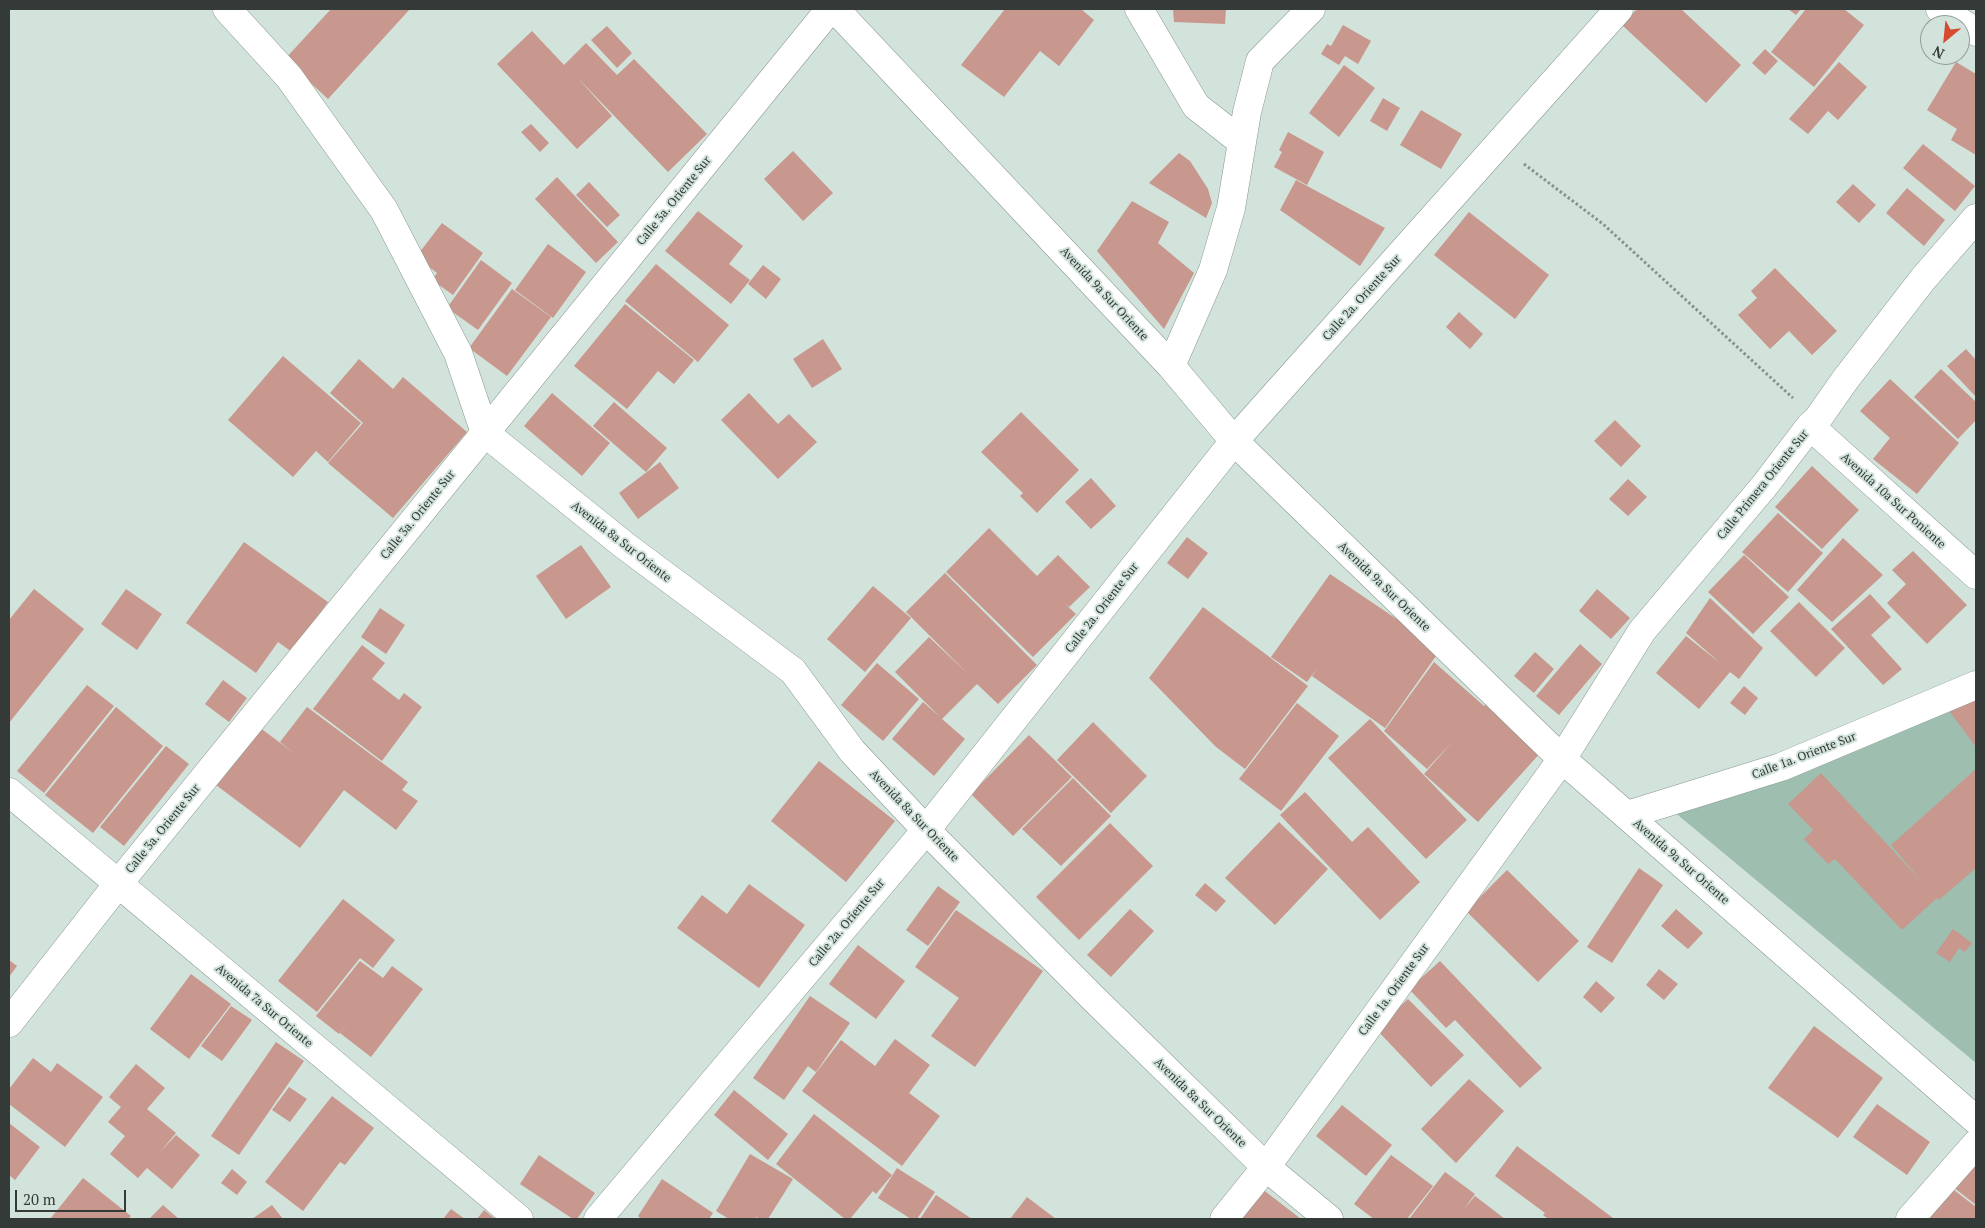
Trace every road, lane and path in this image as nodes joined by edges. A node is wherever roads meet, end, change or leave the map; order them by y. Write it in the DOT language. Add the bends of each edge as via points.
graph roads {
  1 [pos="228,9"];
  2 [pos="830,9"];
  3 [pos="835,9"];
  4 [pos="1139,9"];
  5 [pos="1311,9"];
  6 [pos="1619,9"];
  7 [pos="1940,9"];
  8 [pos="1976,32"];
  9 [pos="1242,142"];
  10 [pos="1499,144"];
  11 [pos="1976,218"];
  12 [pos="1171,366"];
  13 [pos="1814,423"];
  14 [pos="485,434"];
  15 [pos="1234,441"];
  16 [pos="1976,575"];
  17 [pos="1976,685"];
  18 [pos="1562,759"];
  19 [pos="9,792"];
  20 [pos="1627,815"];
  21 [pos="926,830"];
  22 [pos="118,884"];
  23 [pos="9,1022"];
  24 [pos="1976,1120"];
  25 [pos="1976,1144"];
  26 [pos="1266,1167"];
  27 [pos="519,1219"];
  28 [pos="598,1219"];
  29 [pos="1224,1219"];
  30 [pos="1329,1219"];
  31 [pos="1910,1219"];
  1 -- 14 [label="street" via="289,77 384,210 458,353"];
  2 -- 14 [label="street, Calle 3a. Oriente Sur"];
  3 -- 12 [label="street, Avenida 9a Sur Oriente"];
  4 -- 9 [label="street" via="1196,106"];
  5 -- 9 [label="street" via="1260,61"];
  6 -- 10 [label="street, Calle 2a. Oriente Sur"];
  7 -- 8 [label="street"];
  9 -- 12 [label="street" via="1231,208 1213,270"];
  10 -- 13 [label="path" via="1603,224"];
  10 -- 15 [label="street, Calle 2a. Oriente Sur"];
  11 -- 13 [label="street, Calle Primera Oriente Sur" via="1923,279"];
  12 -- 15 [label="street, Avenida 9a Sur Oriente"];
  13 -- 16 [label="street, Avenida 10a Sur Poniente"];
  13 -- 18 [label="street, Calle Primera Oriente Sur" via="1642,631"];
  14 -- 21 [label="street, Avenida 8a Sur Oriente" via="624,546 794,671 852,751"];
  14 -- 22 [label="street, Calle 3a. Oriente Sur"];
  15 -- 18 [label="street, Avenida 9a Sur Oriente"];
  15 -- 21 [label="street, Calle 2a. Oriente Sur"];
  17 -- 20 [label="street, Calle 1a. Oriente Sur" via="1781,768"];
  18 -- 20 [label="street, Avenida 9a Sur Oriente"];
  18 -- 26 [label="street, Calle 1a. Oriente Sur"];
  19 -- 22 [label="street, Avenida 7a Sur Oriente"];
  20 -- 24 [label="street, Avenida 9a Sur Oriente"];
  21 -- 26 [label="street, Avenida 8a Sur Oriente"];
  21 -- 28 [label="street, Calle 2a. Oriente Sur"];
  22 -- 23 [label="street, Calle 3a. Oriente Sur"];
  22 -- 27 [label="street, Avenida 7a Sur Oriente"];
  25 -- 31 [label="street"];
  26 -- 29 [label="street, Calle 1a. Oriente Sur"];
  26 -- 30 [label="street, Avenida 8a Sur Oriente"];
}
